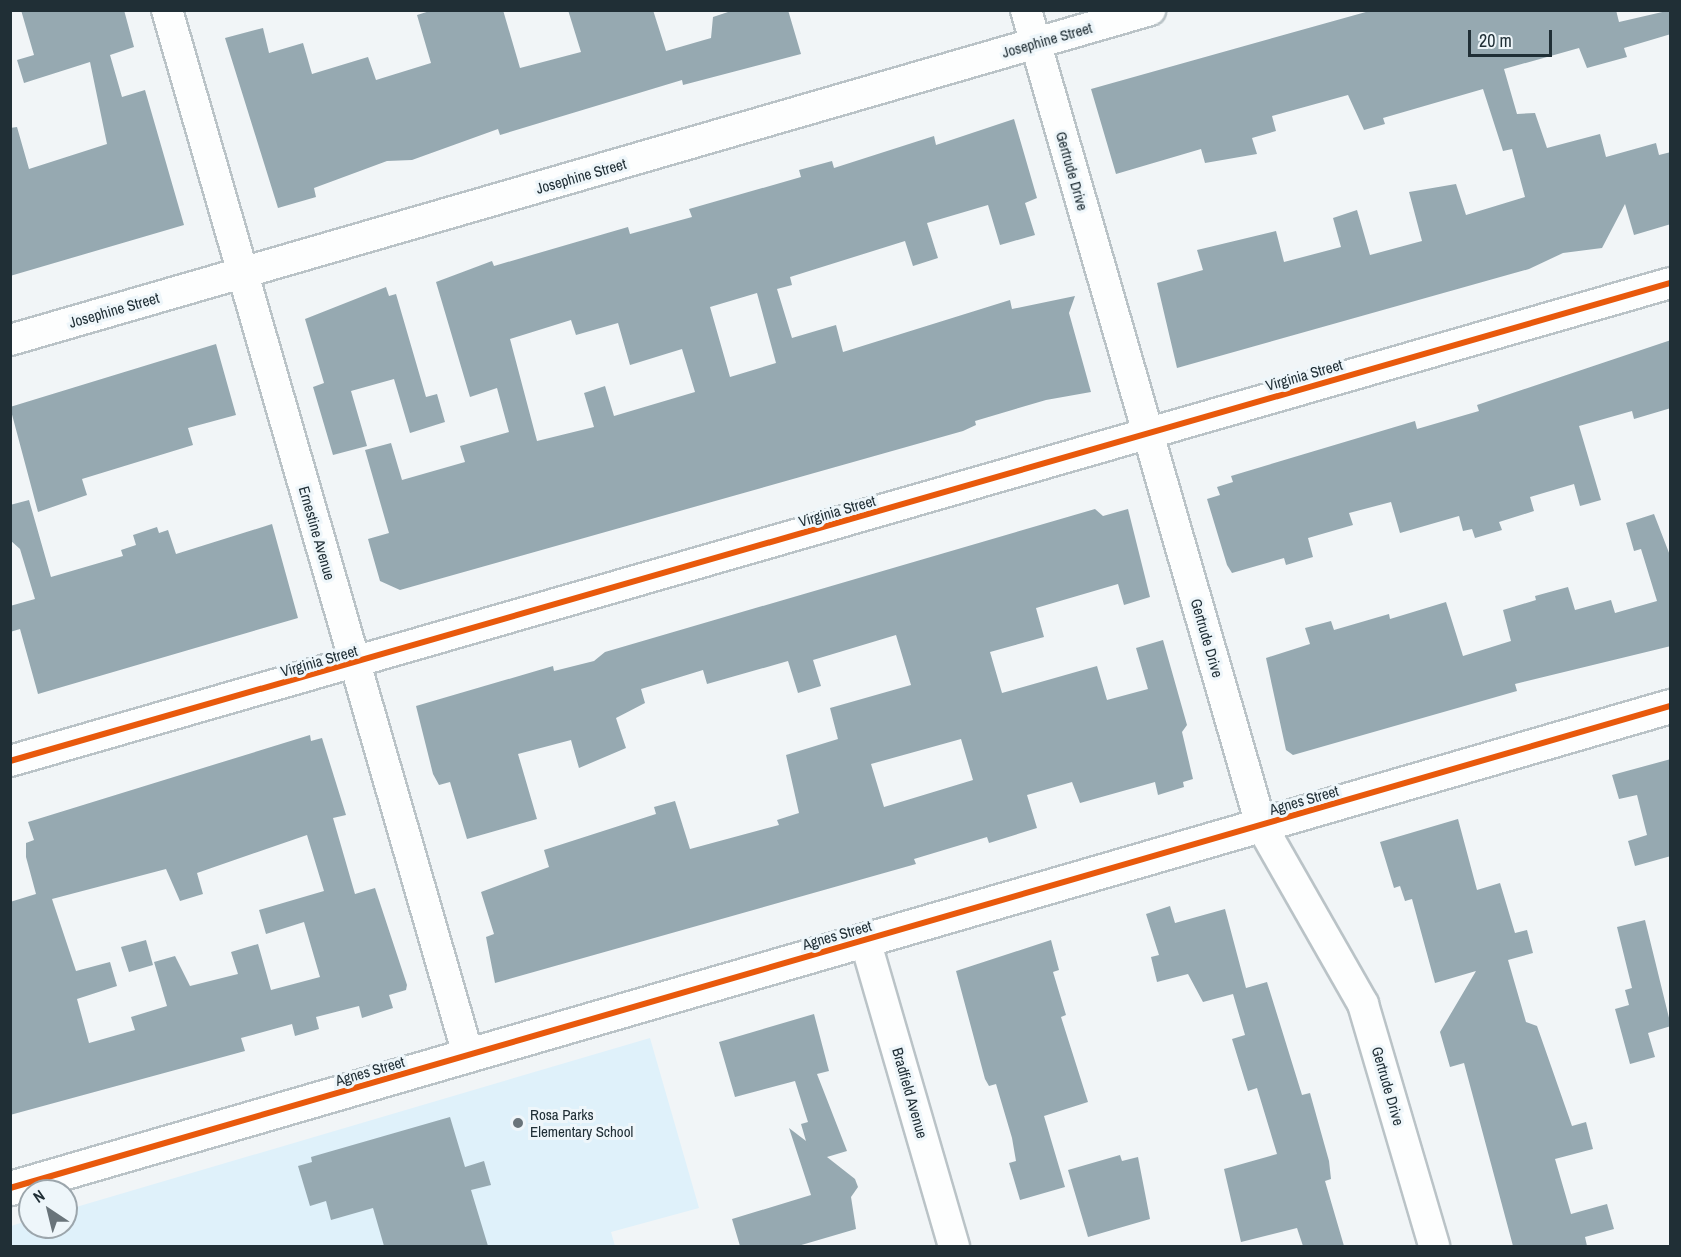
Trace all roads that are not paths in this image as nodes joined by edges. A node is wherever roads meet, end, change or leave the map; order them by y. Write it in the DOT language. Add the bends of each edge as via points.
graph roads {
  1 [pos="167,10"];
  2 [pos="1026,10"];
  3 [pos="1150,10"];
  4 [pos="1035,44"];
  5 [pos="241,273"];
  6 [pos="1671,283"];
  7 [pos="10,340"];
  8 [pos="1148,433"];
  9 [pos="354,663"];
  10 [pos="1671,706"];
  11 [pos="10,761"];
  12 [pos="1261,825"];
  13 [pos="865,940"];
  14 [pos="468,1055"];
  15 [pos="10,1188"];
  16 [pos="954,1246"];
  17 [pos="1434,1246"];
  1 -- 5 [label="street, Ernestine Avenue"];
  2 -- 4 [label="street, Gertrude Drive"];
  3 -- 4 [label="street, Josephine Street"];
  4 -- 5 [label="street, Josephine Street"];
  4 -- 8 [label="street, Gertrude Drive"];
  5 -- 7 [label="street, Josephine Street"];
  5 -- 9 [label="street, Ernestine Avenue"];
  6 -- 8 [label="street, Virginia Street"];
  8 -- 9 [label="street, Virginia Street"];
  8 -- 12 [label="street, Gertrude Drive"];
  9 -- 11 [label="street, Virginia Street"];
  9 -- 14 [label="street, Ernestine Avenue"];
  10 -- 12 [label="street, Agnes Street"];
  12 -- 13 [label="street, Agnes Street"];
  12 -- 17 [label="street, Gertrude Drive" via="1363,1004"];
  13 -- 14 [label="street, Agnes Street"];
  13 -- 16 [label="street, Bradfield Avenue"];
  14 -- 15 [label="street, Agnes Street"];
}
